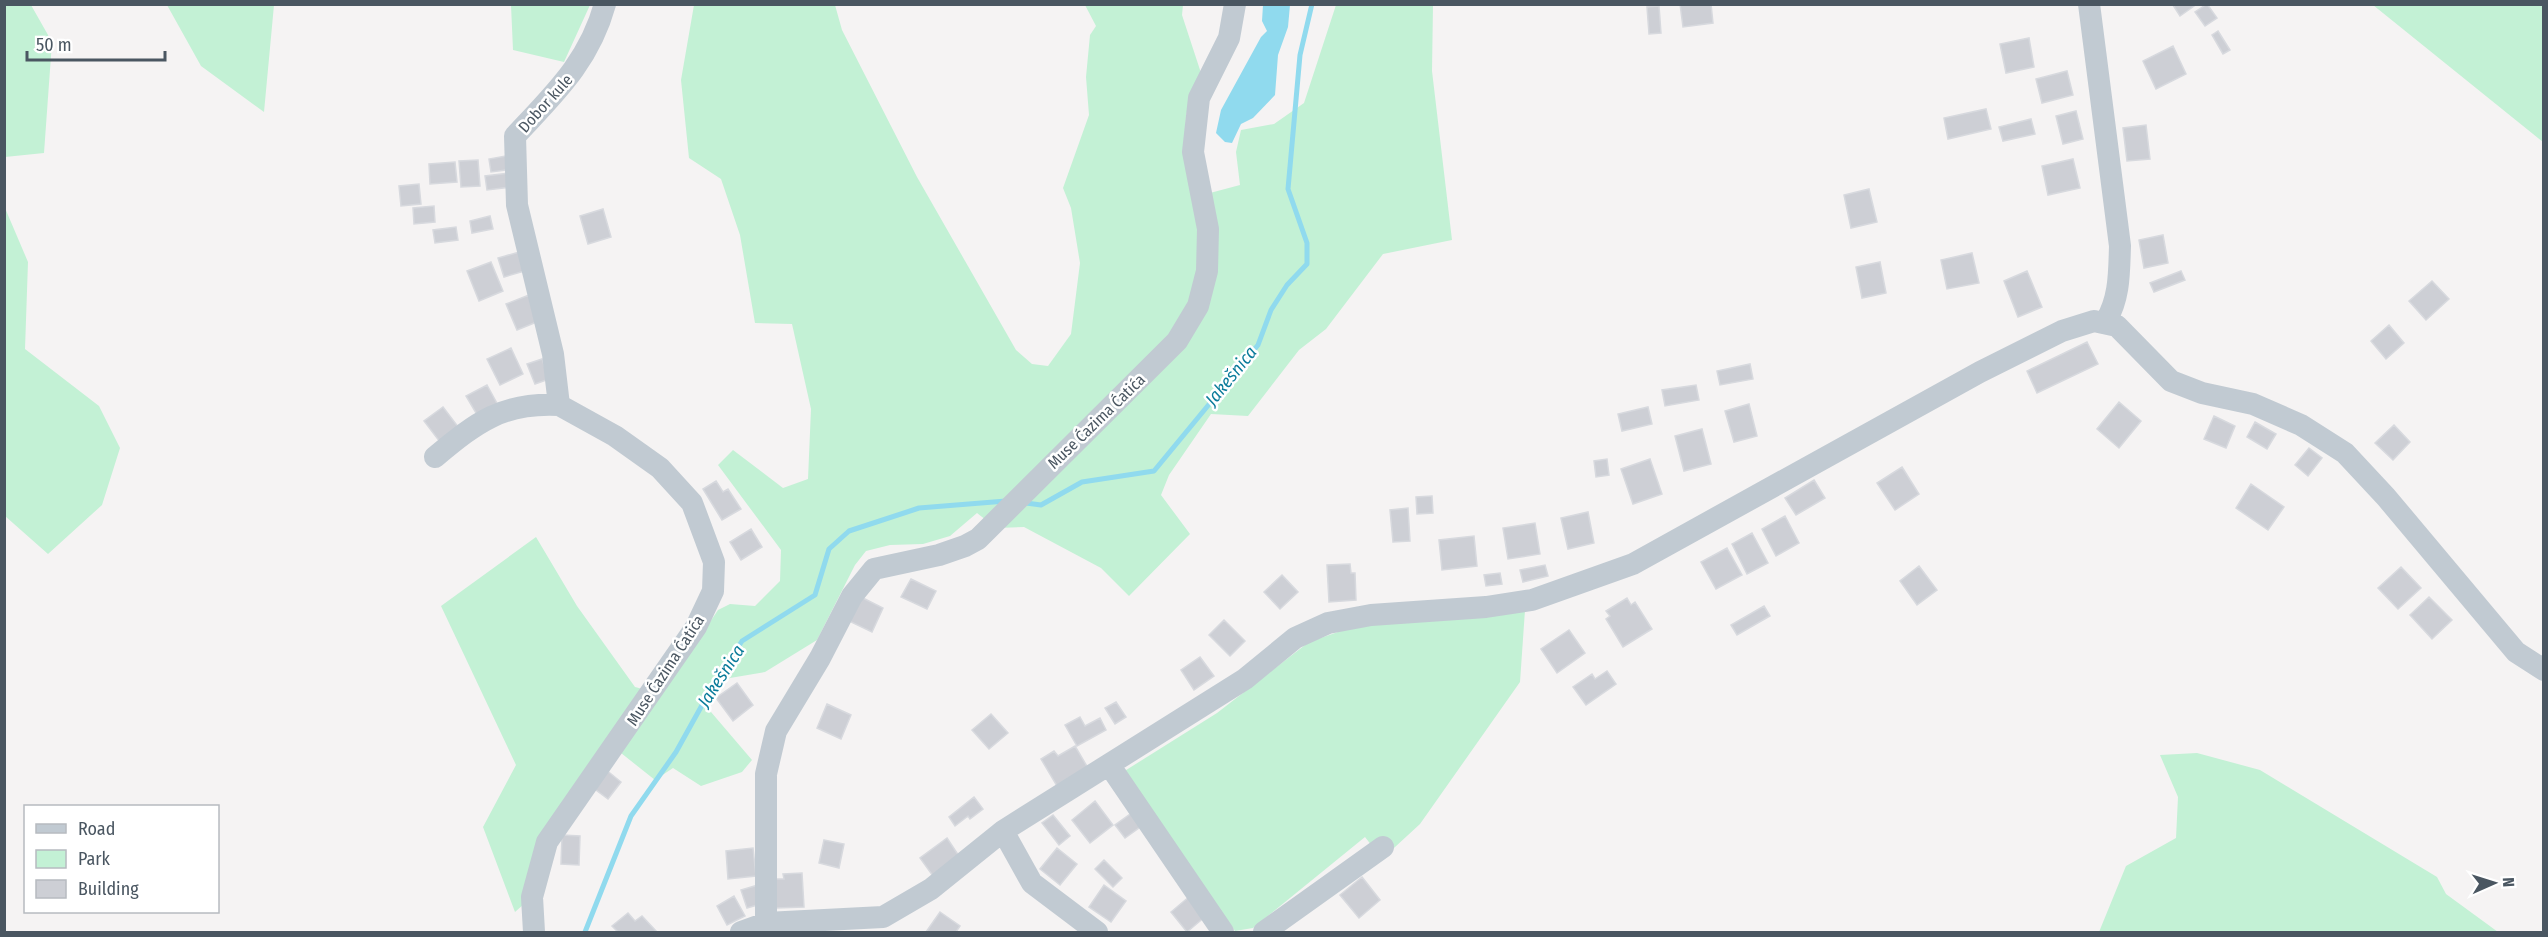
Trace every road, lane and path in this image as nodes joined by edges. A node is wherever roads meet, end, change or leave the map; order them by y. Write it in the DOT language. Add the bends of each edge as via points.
graph roads {
  1 [pos="605,4"];
  2 [pos="1235,4"];
  3 [pos="2089,4"];
  4 [pos="2106,321"];
  5 [pos="559,405"];
  6 [pos="435,457"];
  7 [pos="2544,670"];
  8 [pos="1110,766"];
  9 [pos="1003,831"];
  10 [pos="1383,847"];
  11 [pos="766,923"];
  12 [pos="888,925"];
  13 [pos="534,933"];
  14 [pos="741,933"];
  15 [pos="1097,933"];
  16 [pos="1223,933"];
  17 [pos="1264,933"];
  1 -- 5 [label="street, Dobor kule" via="589,47 571,76 515,136 517,205 553,354"];
  2 -- 11 [label="street, Muse Ćazima Ćatića" via="1229,38 1199,98 1193,152 1208,229 1207,271 1198,306 1177,341 978,539 939,555 874,570 852,596 776,731 766,774"];
  3 -- 4 [label="street" via="2120,246 2119,285"];
  4 -- 7 [label="street" via="2117,326 2171,381 2253,405 2301,425 2345,453 2516,652"];
  4 -- 8 [label="street" via="2062,331 1980,372 1634,564 1532,600 1371,615 1328,623 1295,638 1245,679"];
  5 -- 6 [label="street" via="532,404 504,410 466,432"];
  5 -- 13 [label="street, Muse Ćazima Ćatića" via="615,436 660,468 692,503 714,562 713,591 696,627 547,842 532,897"];
  8 -- 9 [label="street"];
  8 -- 16 [label="street"];
  9 -- 12 [label="street"];
  9 -- 15 [label="street" via="1032,883"];
  10 -- 17 [label="street"];
  11 -- 12 [label="street"];
  11 -- 14 [label="street"];
}
